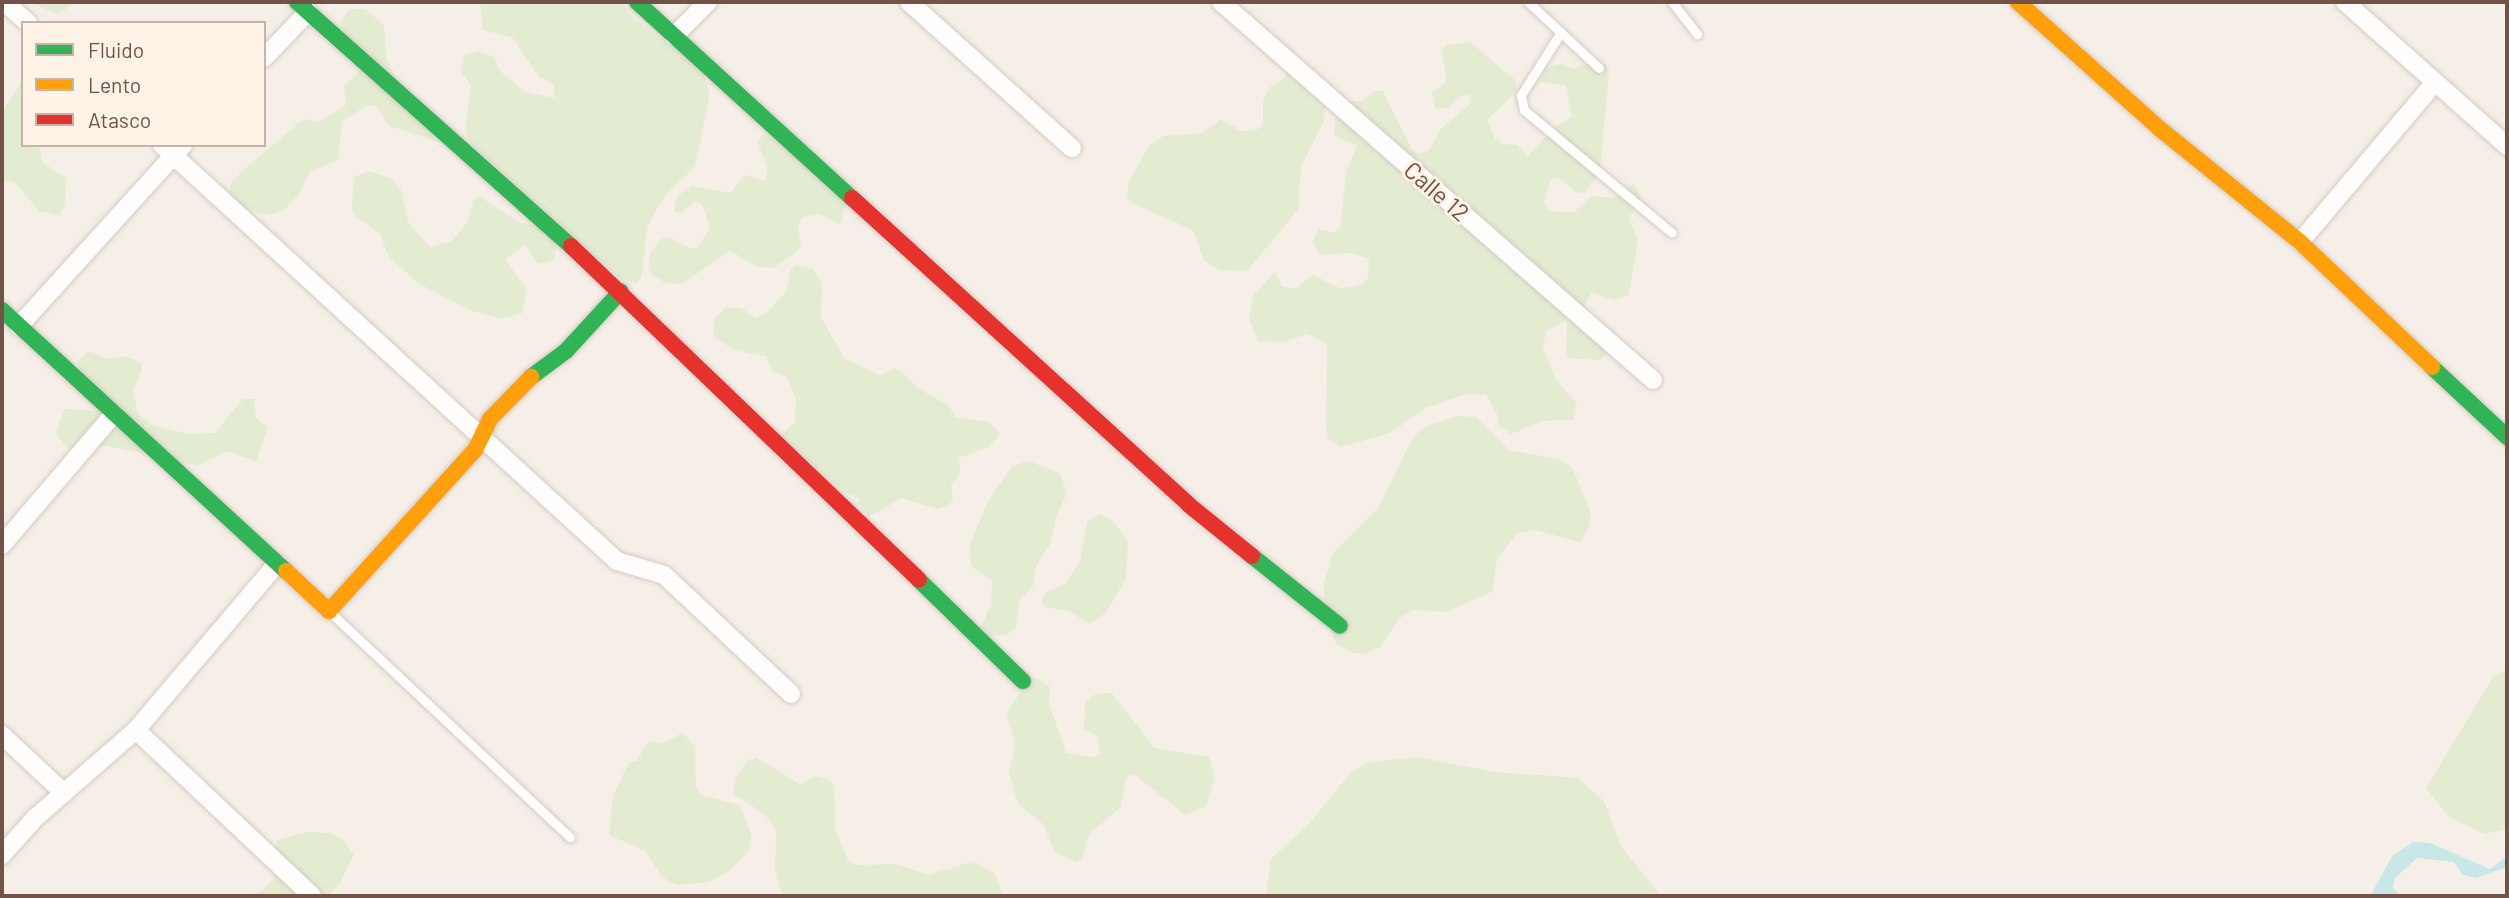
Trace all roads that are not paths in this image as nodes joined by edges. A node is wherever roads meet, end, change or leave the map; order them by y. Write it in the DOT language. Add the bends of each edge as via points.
graph roads {
  1 [pos="4,2"];
  2 [pos="637,2"];
  3 [pos="708,2"];
  4 [pos="909,2"];
  5 [pos="1222,2"];
  6 [pos="1528,2"];
  7 [pos="1672,2"];
  8 [pos="2018,2"];
  9 [pos="2345,2"];
  10 [pos="302,7"];
  11 [pos="25,21"];
  12 [pos="1561,33"];
  13 [pos="1697,34"];
  14 [pos="674,36"];
  15 [pos="266,55"];
  16 [pos="1599,68"];
  17 [pos="2435,82"];
  18 [pos="2507,146"];
  19 [pos="1072,148"];
  20 [pos="173,149"];
  21 [pos="1672,233"];
  22 [pos="2300,242"];
  23 [pos="621,291"];
  24 [pos="2,310"];
  25 [pos="19,327"];
  26 [pos="1653,380"];
  27 [pos="114,414"];
  28 [pos="481,435"];
  29 [pos="2507,437"];
  30 [pos="2,545"];
  31 [pos="277,564"];
  32 [pos="329,611"];
  33 [pos="1340,626"];
  34 [pos="1023,681"];
  35 [pos="791,694"];
  36 [pos="136,730"];
  37 [pos="2,735"];
  38 [pos="64,793"];
  39 [pos="570,837"];
  40 [pos="2,855"];
  41 [pos="313,896"];
  1 -- 11 [label="street"];
  2 -- 14 [label="street"];
  3 -- 14 [label="street"];
  4 -- 19 [label="street"];
  5 -- 26 [label="street, Calle 12"];
  6 -- 12 [label="lane"];
  7 -- 13 [label="lane"];
  8 -- 22 [label="street" via="2160,128"];
  9 -- 17 [label="street"];
  10 -- 15 [label="street"];
  10 -- 23 [label="street"];
  12 -- 16 [label="lane"];
  12 -- 21 [label="lane" via="1521,95 1524,110"];
  14 -- 33 [label="street" via="1189,505"];
  17 -- 18 [label="street"];
  17 -- 22 [label="street"];
  20 -- 25 [label="street"];
  20 -- 28 [label="street"];
  22 -- 29 [label="street"];
  23 -- 28 [label="street" via="566,351 516,388"];
  23 -- 34 [label="street"];
  24 -- 25 [label="street"];
  25 -- 27 [label="street"];
  27 -- 30 [label="street"];
  27 -- 31 [label="street"];
  28 -- 32 [label="street" via="475,450"];
  28 -- 35 [label="street" via="617,561 664,575"];
  31 -- 32 [label="street"];
  31 -- 36 [label="street"];
  32 -- 39 [label="lane"];
  36 -- 38 [label="street"];
  36 -- 41 [label="street"];
  37 -- 38 [label="street"];
  38 -- 40 [label="street"];
}
